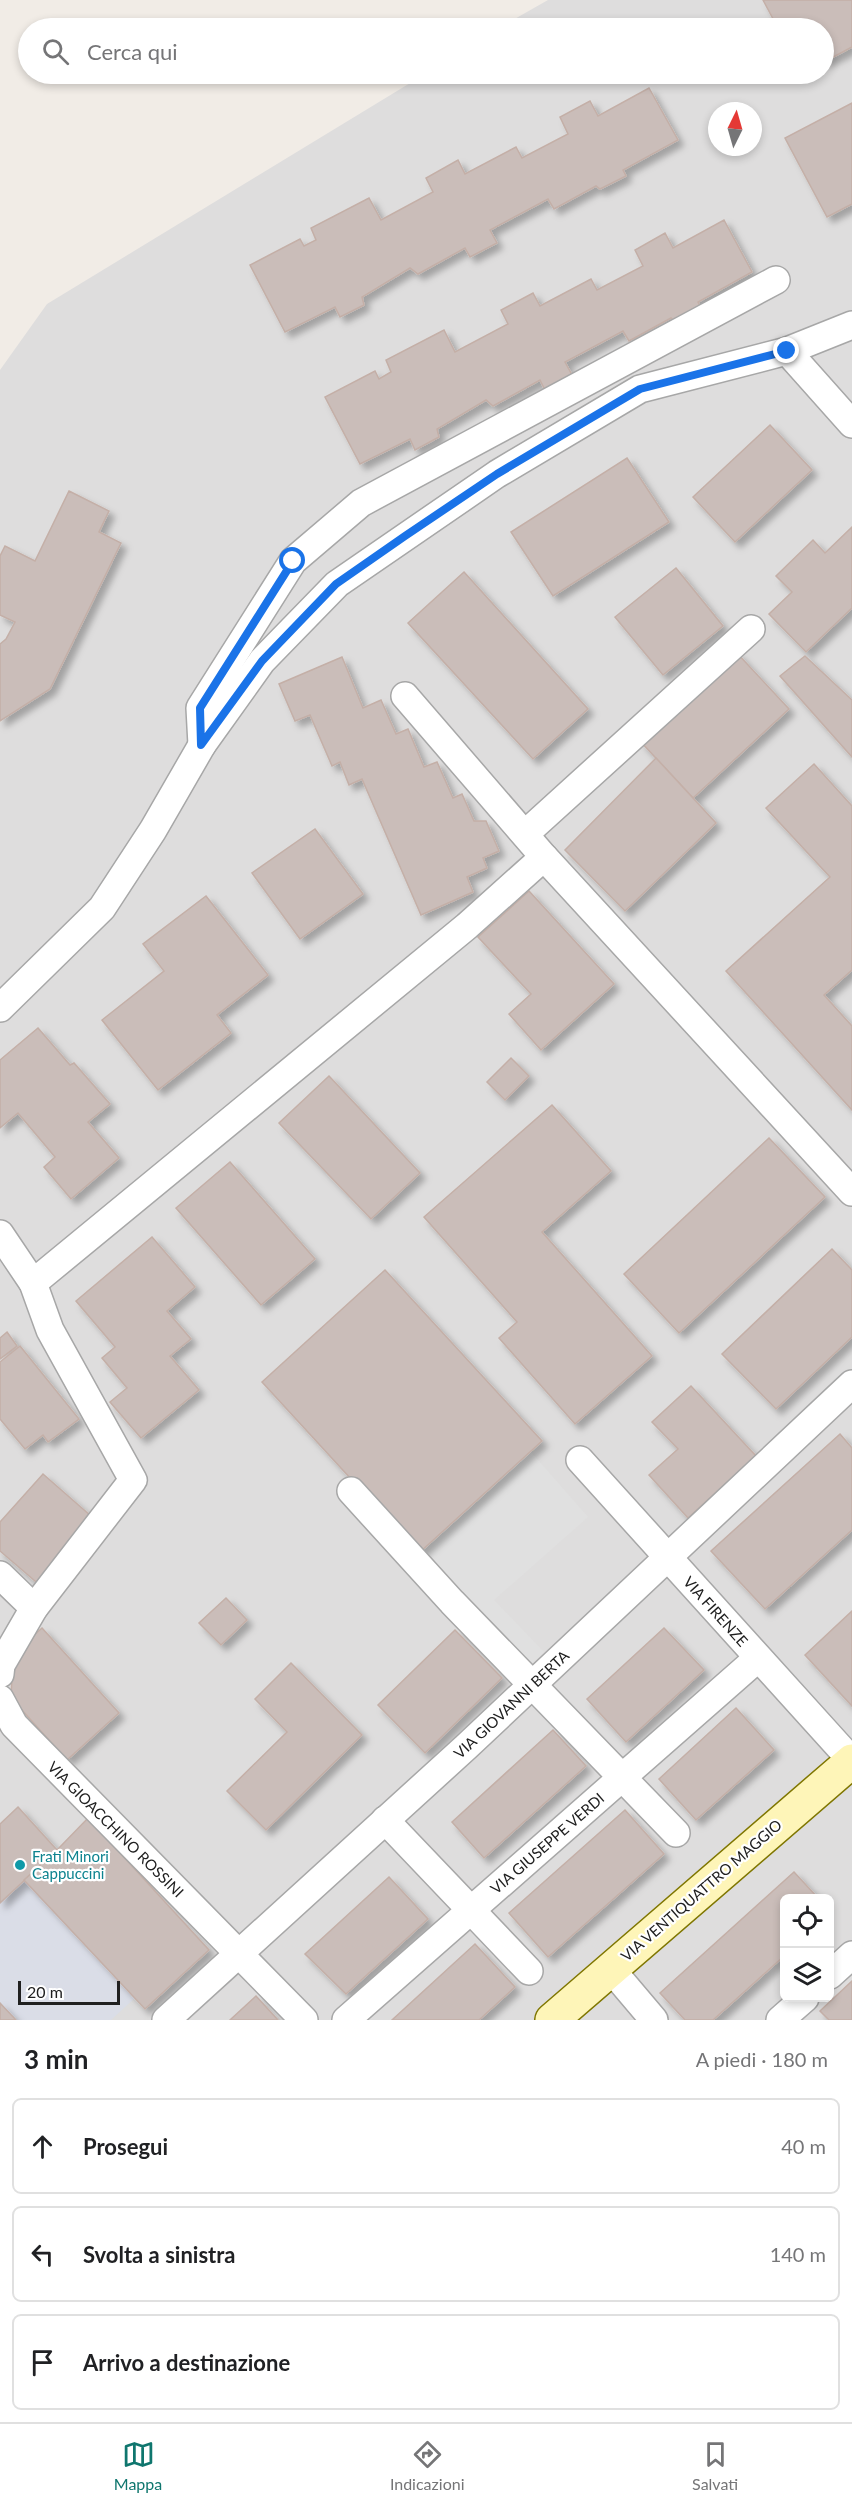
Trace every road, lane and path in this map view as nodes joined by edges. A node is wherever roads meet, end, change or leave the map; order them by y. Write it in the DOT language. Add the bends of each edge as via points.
graph roads {
  1 [pos="776,280"];
  2 [pos="852,325"];
  3 [pos="787,351"];
  4 [pos="852,424"];
  5 [pos="751,629"];
  6 [pos="405,696"];
  7 [pos="201,745"];
  8 [pos="525,834"];
  9 [pos="544,857"];
  10 [pos="0,1008"];
  11 [pos="852,1192"];
  12 [pos="0,1234"];
  13 [pos="33,1283"];
  14 [pos="852,1384"];
  15 [pos="580,1460"];
  16 [pos="351,1491"];
  17 [pos="668,1557"];
  18 [pos="0,1575"];
  19 [pos="34,1608"];
  20 [pos="758,1658"];
  21 [pos="0,1674"];
  22 [pos="531,1684"];
  23 [pos="0,1699"];
  24 [pos="852,1761"];
  25 [pos="623,1777"];
  26 [pos="385,1820"];
  27 [pos="676,1833"];
  28 [pos="471,1910"];
  29 [pos="238,1953"];
  30 [pos="852,1955"];
  31 [pos="610,1968"];
  32 [pos="529,1971"];
  33 [pos="834,1971"];
  34 [pos="800,2002"];
  35 [pos="166,2020"];
  36 [pos="304,2020"];
  37 [pos="346,2020"];
  38 [pos="552,2020"];
  39 [pos="654,2020"];
  40 [pos="780,2020"];
  1 -- 7 [label="street" via="361,503 293,561 200,708"];
  2 -- 3 [label="street"];
  3 -- 4 [label="street"];
  3 -- 7 [label="street" via="640,389 423,523 336,584 262,661"];
  5 -- 8 [label="street"];
  6 -- 8 [label="street"];
  7 -- 10 [label="street" via="153,830 102,908"];
  8 -- 9 [label="street"];
  9 -- 11 [label="street"];
  9 -- 13 [label="street" via="466,926"];
  12 -- 13 [label="street"];
  13 -- 19 [label="street" via="50,1330 133,1480"];
  14 -- 17 [label="street, VIA GIOVANNI BERTA"];
  15 -- 17 [label="street, VIA FIRENZE"];
  16 -- 22 [label="street"];
  17 -- 20 [label="street, VIA FIRENZE"];
  17 -- 22 [label="street, VIA GIOVANNI BERTA"];
  18 -- 19 [label="street"];
  19 -- 21 [label="street" via="1,1665"];
  20 -- 24 [label="street, VIA FIRENZE"];
  20 -- 25 [label="street, VIA GIUSEPPE VERDI"];
  22 -- 25 [label="street"];
  22 -- 26 [label="street, VIA GIOVANNI BERTA"];
  23 -- 29 [label="street, VIA GIOACCHINO ROSSINI" via="14,1725"];
  24 -- 31 [label="main road, VIA VENTIQUATTRO MAGGIO"];
  25 -- 27 [label="street"];
  25 -- 28 [label="street, VIA GIUSEPPE VERDI"];
  26 -- 28 [label="street"];
  26 -- 29 [label="street, VIA GIOVANNI BERTA"];
  28 -- 32 [label="street"];
  28 -- 37 [label="street, VIA GIUSEPPE VERDI"];
  29 -- 35 [label="street, VIA GIOVANNI BERTA"];
  29 -- 36 [label="street"];
  30 -- 33 [label="street"];
  31 -- 38 [label="main road, VIA VENTIQUATTRO MAGGIO"];
  31 -- 39 [label="street"];
  34 -- 40 [label="street"];
}
